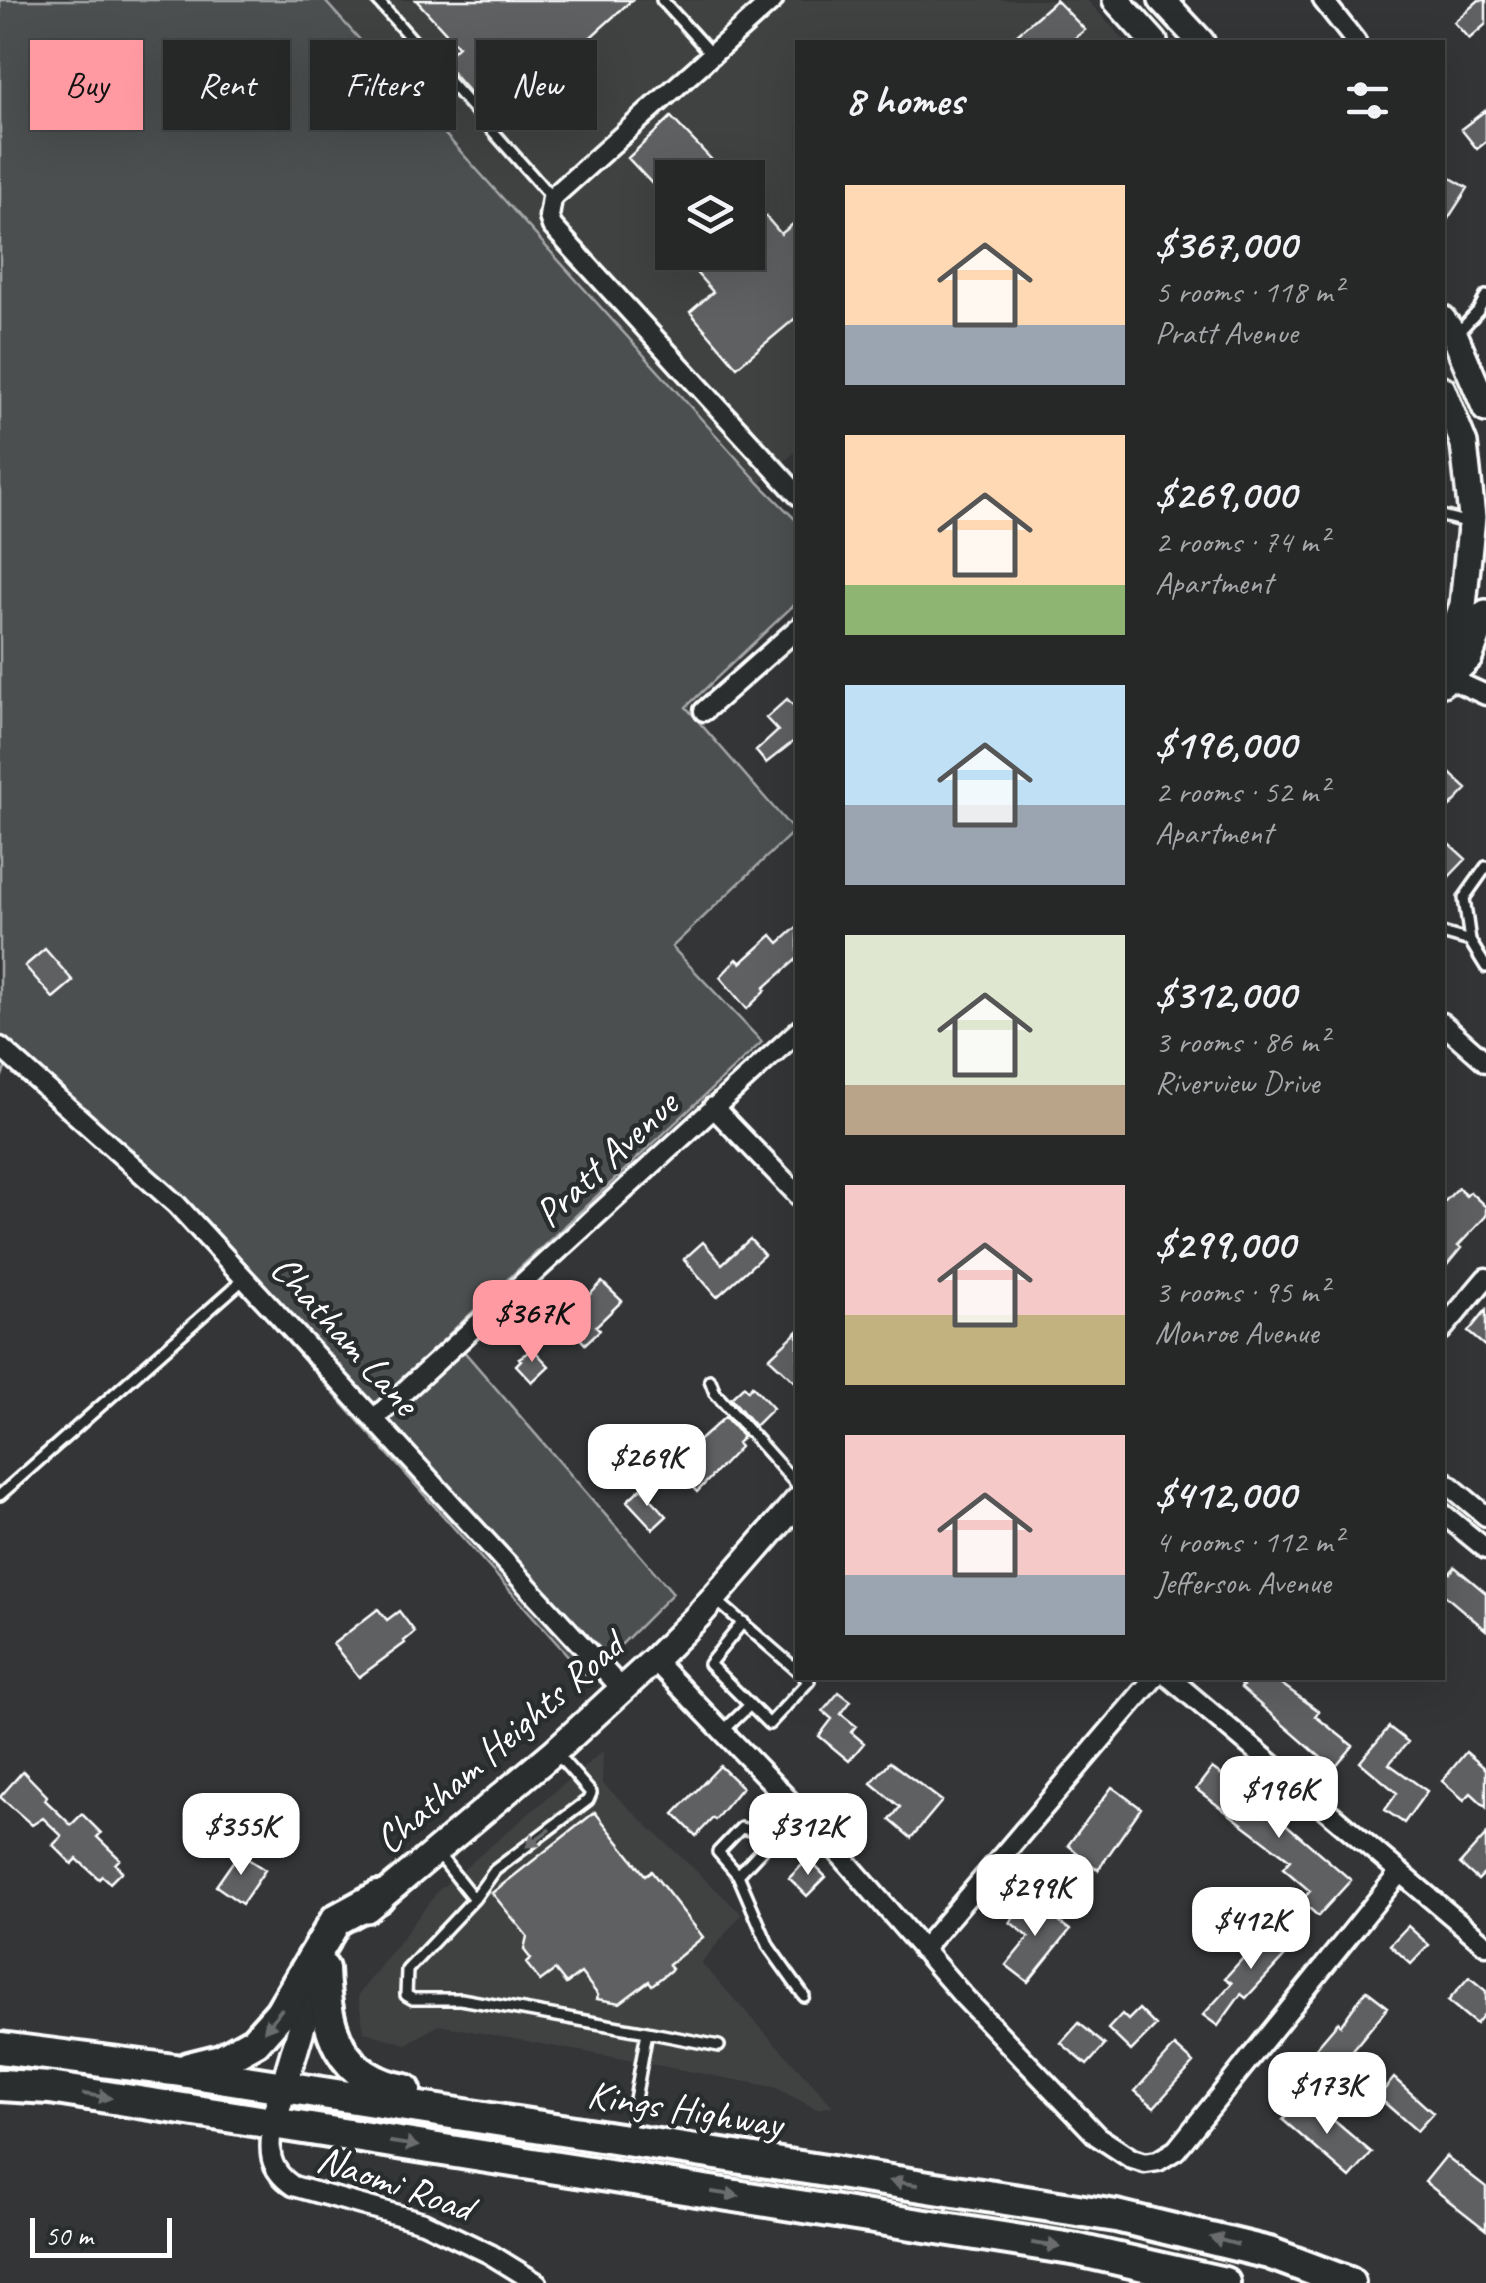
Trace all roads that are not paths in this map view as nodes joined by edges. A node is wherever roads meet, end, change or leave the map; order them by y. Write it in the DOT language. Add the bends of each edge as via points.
graph roads {
  1 [pos="377,0"];
  2 [pos="662,0"];
  3 [pos="773,0"];
  4 [pos="1116,0"];
  5 [pos="1162,0"];
  6 [pos="1323,0"];
  7 [pos="1152,40"];
  8 [pos="1199,40"];
  9 [pos="1354,40"];
  10 [pos="711,54"];
  11 [pos="552,198"];
  12 [pos="1486,296"];
  13 [pos="1449,328"];
  14 [pos="1445,403"];
  15 [pos="1486,410"];
  16 [pos="1452,437"];
  17 [pos="795,492"];
  18 [pos="1445,517"];
  19 [pos="1471,524"];
  20 [pos="1486,613"];
  21 [pos="1448,628"];
  22 [pos="795,631"];
  23 [pos="1445,666"];
  24 [pos="1445,679"];
  25 [pos="1445,680"];
  26 [pos="1486,695"];
  27 [pos="704,710"];
  28 [pos="1486,867"];
  29 [pos="1445,935"];
  30 [pos="1470,941"];
  31 [pos="1486,968"];
  32 [pos="1445,1026"];
  33 [pos="795,1034"];
  34 [pos="0,1047"];
  35 [pos="1486,1062"];
  36 [pos="714,1108"];
  37 [pos="795,1192"];
  38 [pos="246,1278"];
  39 [pos="1486,1278"];
  40 [pos="1445,1326"];
  41 [pos="710,1380"];
  42 [pos="374,1419"];
  43 [pos="1445,1482"];
  44 [pos="795,1483"];
  45 [pos="0,1495"];
  46 [pos="795,1504"];
  47 [pos="1445,1515"];
  48 [pos="1486,1516"];
  49 [pos="1486,1549"];
  50 [pos="714,1598"];
  51 [pos="743,1622"];
  52 [pos="654,1660"];
  53 [pos="795,1668"];
  54 [pos="808,1680"];
  55 [pos="1152,1680"];
  56 [pos="1172,1680"];
  57 [pos="621,1688"];
  58 [pos="750,1705"];
  59 [pos="722,1732"];
  60 [pos="554,1752"];
  61 [pos="798,1811"];
  62 [pos="774,1836"];
  63 [pos="434,1849"];
  64 [pos="1400,1872"];
  65 [pos="738,1875"];
  66 [pos="378,1897"];
  67 [pos="474,1898"];
  68 [pos="1486,1945"];
  69 [pos="922,1950"];
  70 [pos="324,1969"];
  71 [pos="804,1996"];
  72 [pos="648,2032"];
  73 [pos="719,2046"];
  74 [pos="0,2048"];
  75 [pos="174,2070"];
  76 [pos="0,2085"];
  77 [pos="283,2086"];
  78 [pos="273,2124"];
  79 [pos="562,2130"];
  80 [pos="628,2140"];
  81 [pos="537,2283"];
  82 [pos="1224,2283"];
  83 [pos="1349,2283"];
  1 -- 11 [label="lane"];
  2 -- 10 [label="lane"];
  3 -- 10 [label="street"];
  4 -- 7 [label="main road"];
  5 -- 8 [label="main road"];
  6 -- 9 [label="street"];
  10 -- 11 [label="street"];
  11 -- 17 [label="street" via="552,226"];
  12 -- 13 [label="lane" via="1478,311"];
  13 -- 15 [label="main road"];
  14 -- 16 [label="main road"];
  16 -- 19 [label="main road" via="1468,476"];
  18 -- 19 [label="lane"];
  19 -- 21 [label="main road" via="1463,604"];
  20 -- 24 [label="main road" via="1469,658"];
  21 -- 23 [label="main road"];
  22 -- 27 [label="street"];
  25 -- 26 [label="street"];
  28 -- 30 [label="lane" via="1464,898"];
  29 -- 30 [label="lane"];
  30 -- 31 [label="lane"];
  32 -- 35 [label="street"];
  33 -- 36 [label="street, Pratt Avenue"];
  34 -- 38 [label="street, Chatham Lane" via="152,1180"];
  36 -- 37 [label="street"];
  36 -- 42 [label="street, Pratt Avenue"];
  38 -- 42 [label="street, Chatham Lane"];
  38 -- 45 [label="lane"];
  39 -- 40 [label="street"];
  41 -- 44 [label="lane"];
  42 -- 57 [label="street, Chatham Lane"];
  43 -- 48 [label="street"];
  46 -- 50 [label="main road, Chatham Heights Road"];
  47 -- 49 [label="street"];
  50 -- 51 [label="lane"];
  50 -- 52 [label="main road, Chatham Heights Road"];
  51 -- 53 [label="lane"];
  51 -- 58 [label="lane" via="708,1664"];
  52 -- 57 [label="main road, Chatham Heights Road"];
  52 -- 59 [label="street"];
  54 -- 58 [label="lane" via="768,1724"];
  55 -- 69 [label="street"];
  56 -- 64 [label="street"];
  57 -- 60 [label="main road, Chatham Heights Road"];
  58 -- 59 [label="lane"];
  59 -- 61 [label="street"];
  60 -- 63 [label="main road, Chatham Heights Road"];
  60 -- 67 [label="lane, one-way" via="591,1793 495,1870"];
  61 -- 62 [label="lane"];
  61 -- 69 [label="street"];
  62 -- 65 [label="lane"];
  62 -- 65 [label="lane" via="741,1828 718,1852"];
  63 -- 66 [label="main road, Chatham Heights Road"];
  63 -- 67 [label="lane"];
  64 -- 68 [label="street"];
  64 -- 69 [label="street" via="1170,2155 1145,2163 1094,2133"];
  65 -- 71 [label="lane" via="768,1947"];
  66 -- 70 [label="main road, Chatham Heights Road"];
  66 -- 75 [label="main road, one-way" via="336,1920 280,2013 255,2041 221,2060"];
  67 -- 72 [label="lane" via="407,1970 406,1995"];
  70 -- 77 [label="main road, Chatham Heights Road"];
  70 -- 79 [label="main road" via="331,2028 348,2062 365,2078 486,2104"];
  72 -- 73 [label="lane"];
  72 -- 80 [label="lane"];
  74 -- 75 [label="main road, Kings Highway"];
  75 -- 77 [label="main road, Kings Highway"];
  76 -- 78 [label="main road, Kings Highway, one-way"];
  77 -- 78 [label="main road, Chatham Heights Road"];
  77 -- 79 [label="main road, Kings Highway"];
  78 -- 81 [label="street, Naomi Road" via="268,2152 279,2177 292,2186 422,2222"];
  78 -- 82 [label="main road, Kings Highway, one-way" via="1078,2250"];
  79 -- 80 [label="main road, Kings Highway"];
  83 -- 80 [label="main road, Kings Highway, one-way" via="1269,2253 1116,2216"];
}
